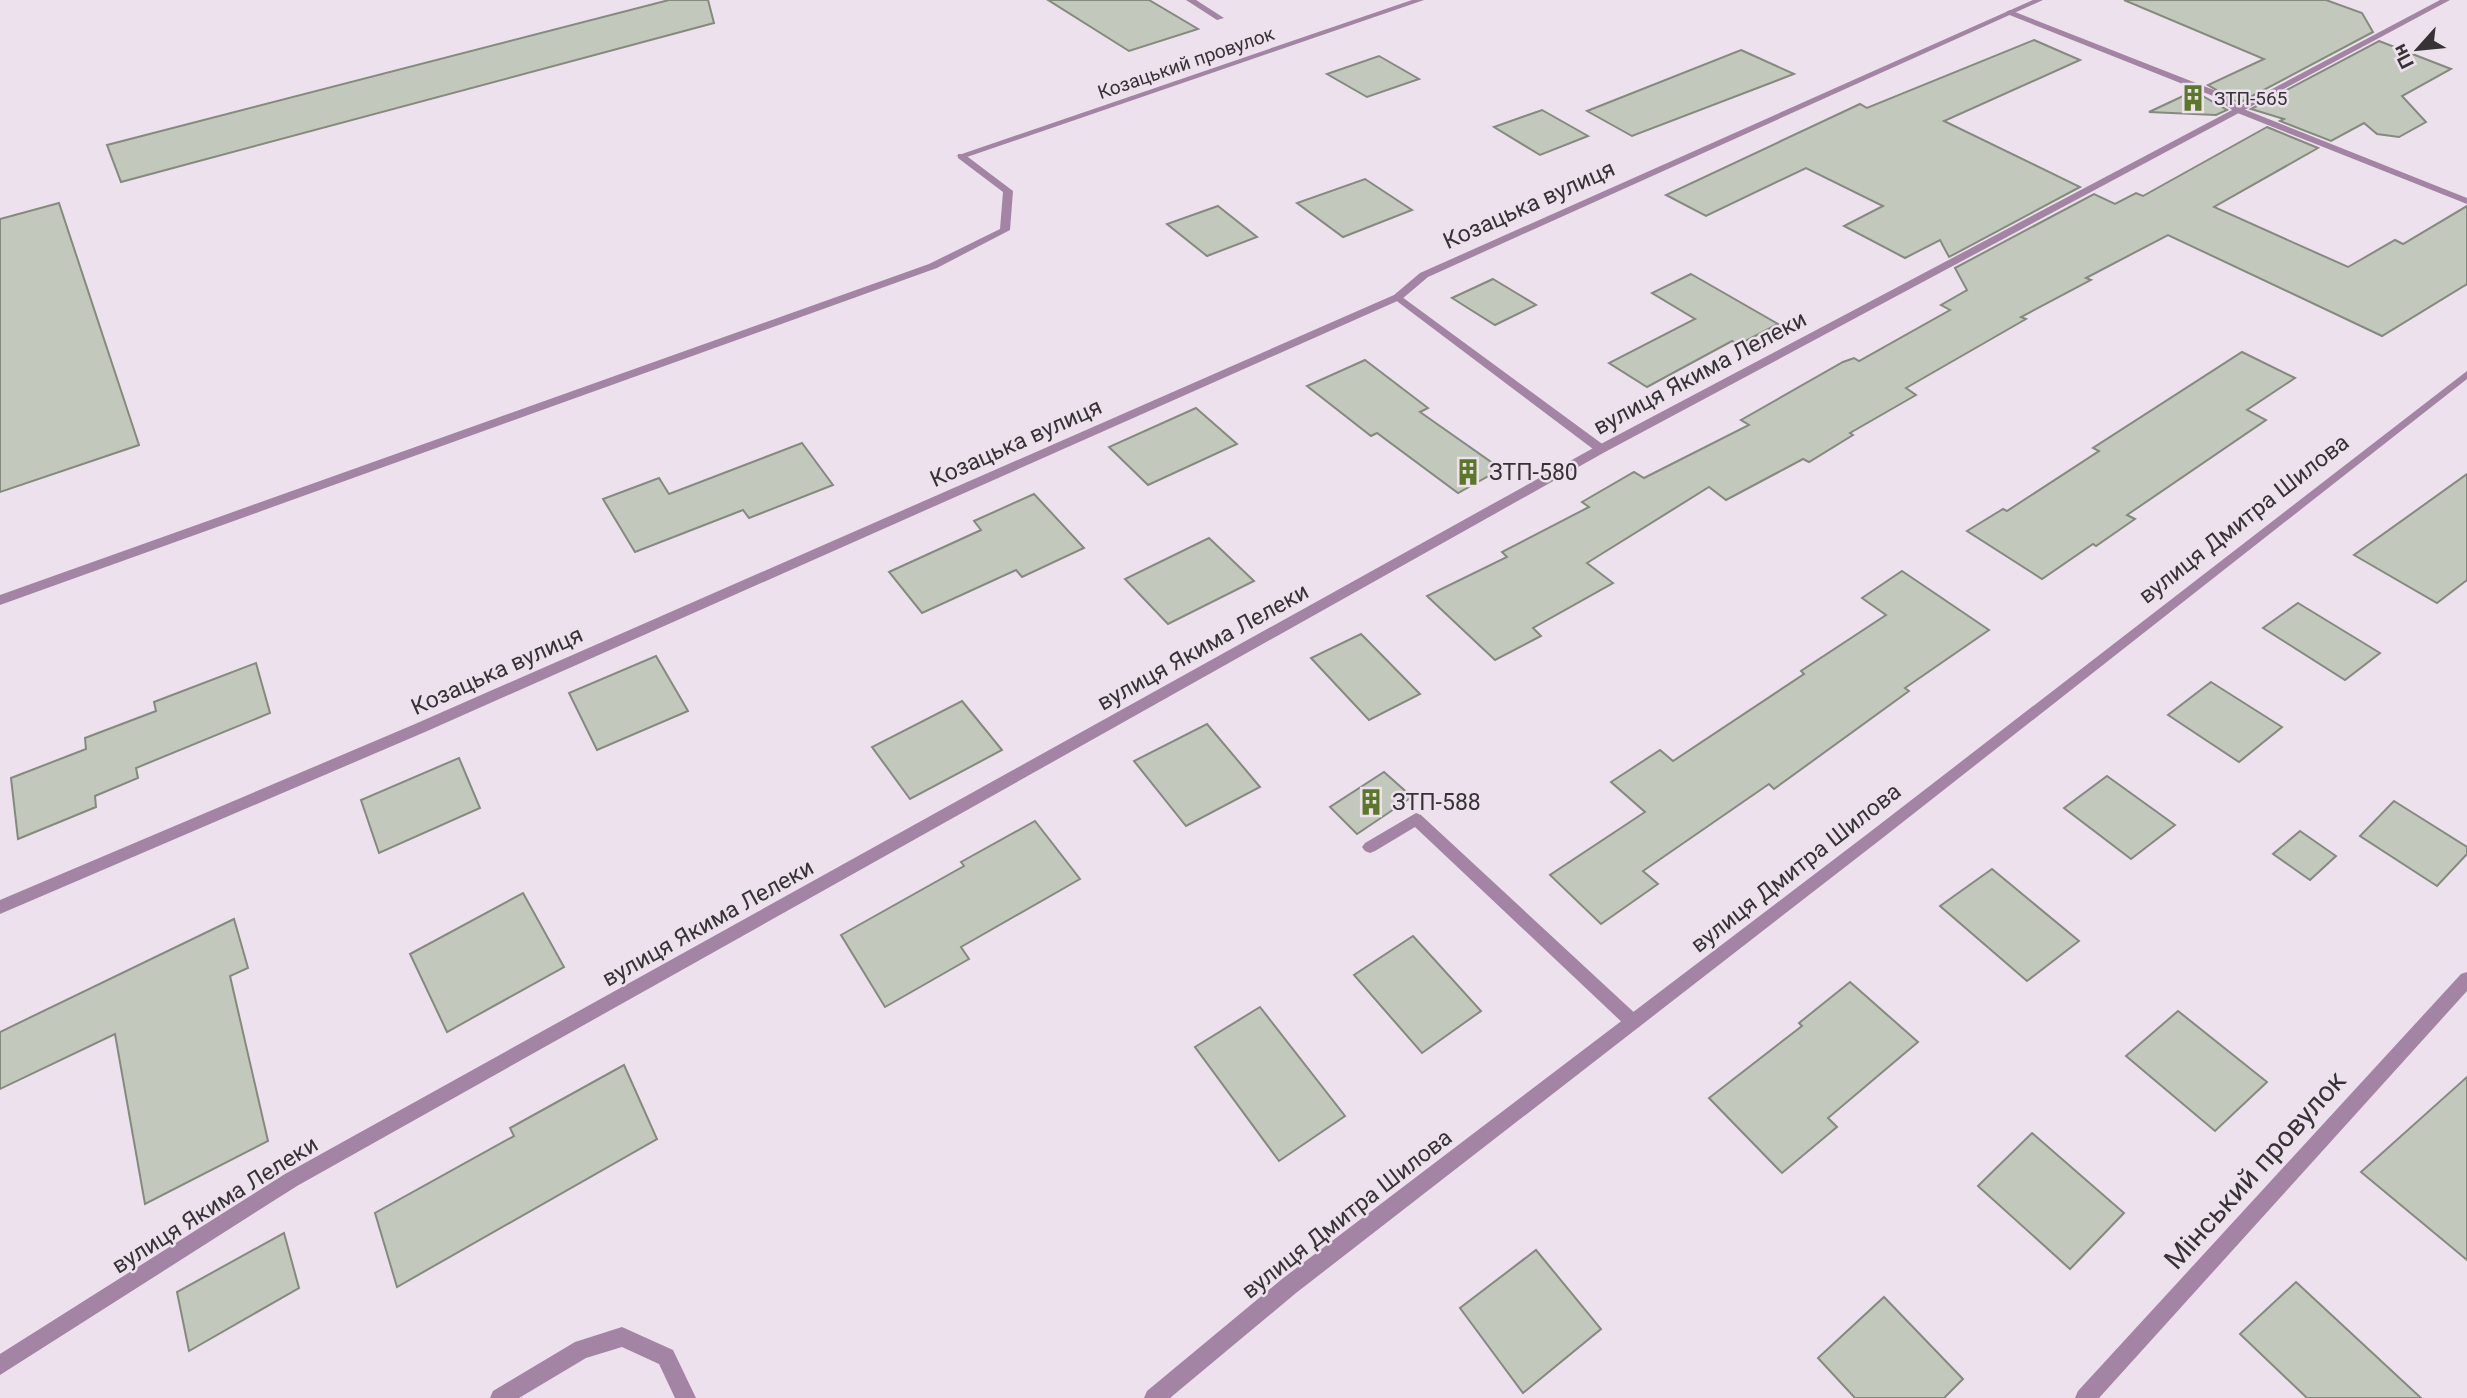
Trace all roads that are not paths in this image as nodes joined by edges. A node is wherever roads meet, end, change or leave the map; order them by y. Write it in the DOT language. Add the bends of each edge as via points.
graph roads {
  1 [pos="1191,0"];
  2 [pos="1420,0"];
  3 [pos="2039,0"];
  4 [pos="2446,0"];
  5 [pos="2010,12"];
  6 [pos="1220,18"];
  7 [pos="2238,110"];
  8 [pos="2467,201"];
  9 [pos="1398,297"];
  10 [pos="2467,373"];
  11 [pos="1601,449"];
  12 [pos="0,600"];
  13 [pos="1370,847"];
  14 [pos="0,907"];
  15 [pos="2467,979"];
  16 [pos="1633,1022"];
  17 [pos="0,1365"];
  18 [pos="500,1398"];
  19 [pos="686,1398"];
  20 [pos="1154,1398"];
  21 [pos="2085,1398"];
  1 -- 6 [label="street"];
  2 -- 12 [label="street, Козацький провулок" via="961,156 1008,191 1005,230 933,266"];
  3 -- 5 [label="street, Козацька вулиця"];
  4 -- 7 [label="street, вулиця Якима Лелеки"];
  5 -- 7 [label="street" via="2216,94"];
  5 -- 9 [label="street, Козацька вулиця" via="1423,275"];
  7 -- 8 [label="street"];
  7 -- 11 [label="street, вулиця Якима Лелеки"];
  9 -- 11 [label="street"];
  9 -- 14 [label="street, Козацька вулиця" via="420,728"];
  10 -- 16 [label="street, вулиця Дмитра Шилова"];
  11 -- 17 [label="street, вулиця Якима Лелеки" via="291,1180"];
  13 -- 16 [label="street" via="1416,819"];
  15 -- 21 [label="street, Мінський провулок"];
  16 -- 20 [label="street, вулиця Дмитра Шилова" via="1289,1286"];
  18 -- 19 [label="street" via="582,1349 622,1337 666,1357"];
}
